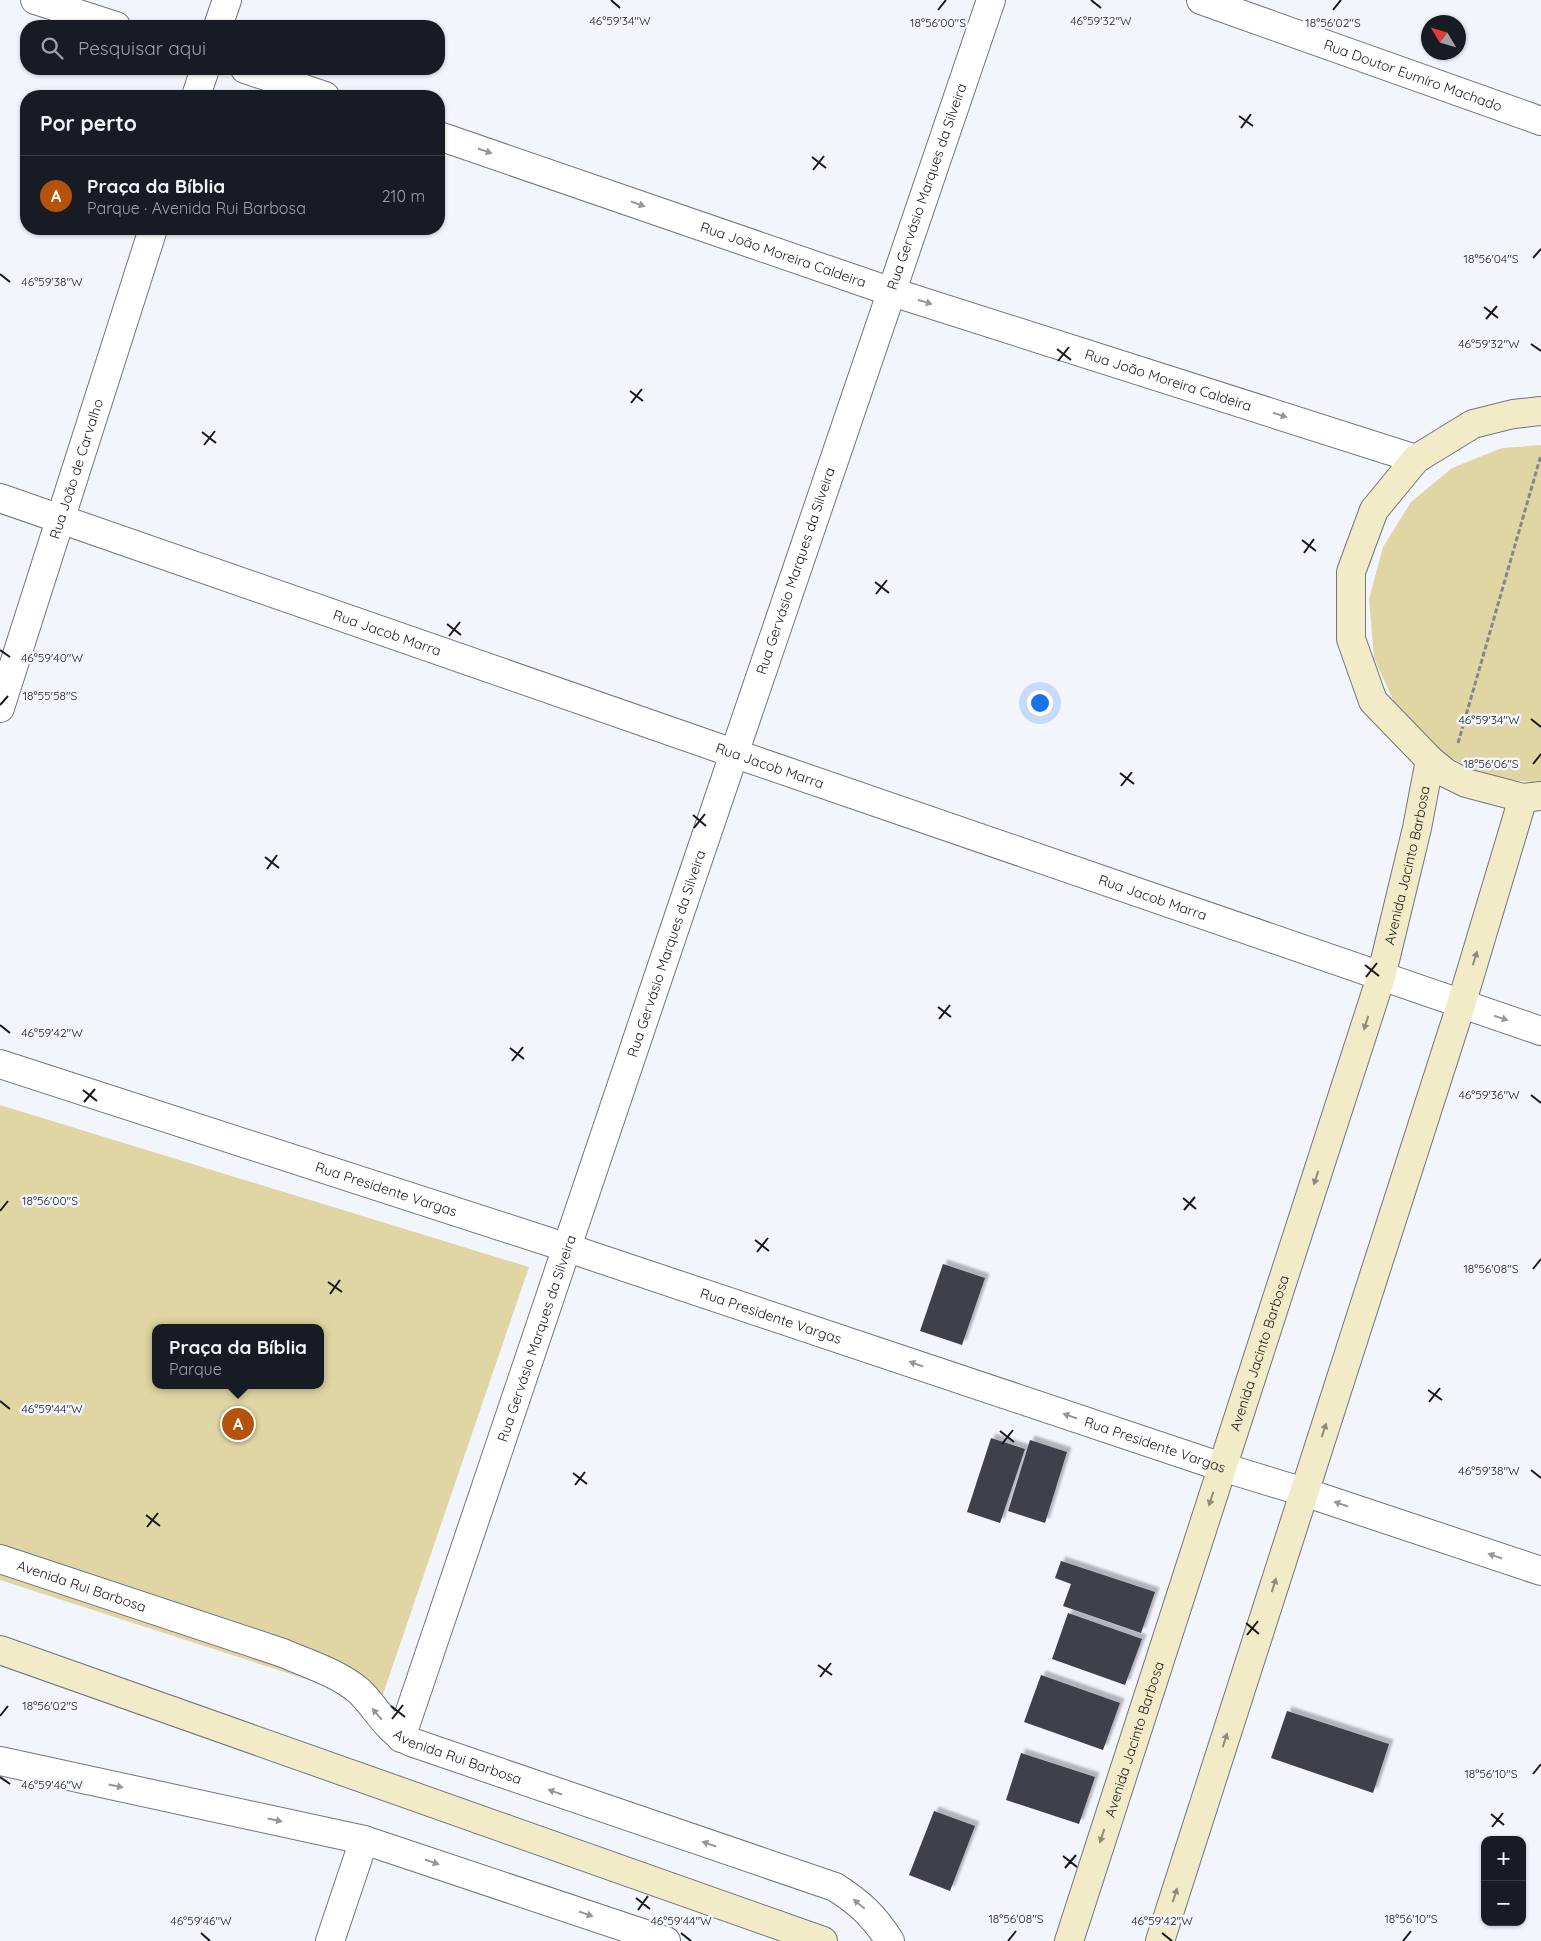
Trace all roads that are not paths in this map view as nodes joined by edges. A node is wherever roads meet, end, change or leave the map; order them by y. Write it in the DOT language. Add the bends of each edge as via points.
graph roads {
  1 [pos="35,0"];
  2 [pos="227,0"];
  3 [pos="991,0"];
  4 [pos="1201,0"];
  5 [pos="97,20"];
  6 [pos="220,20"];
  7 [pos="203,75"];
  8 [pos="263,75"];
  9 [pos="198,90"];
  10 [pos="307,90"];
  11 [pos="1541,121"];
  12 [pos="445,138"];
  13 [pos="151,235"];
  14 [pos="889,291"];
  15 [pos="1541,411"];
  16 [pos="1416,459"];
  17 [pos="0,498"];
  18 [pos="60,518"];
  19 [pos="0,708"];
  20 [pos="733,754"];
  21 [pos="1438,767"];
  22 [pos="1532,797"];
  23 [pos="1381,977"];
  24 [pos="1461,1005"];
  25 [pos="1541,1031"];
  26 [pos="0,1064"];
  27 [pos="568,1248"];
  28 [pos="1222,1467"];
  29 [pos="1304,1492"];
  30 [pos="0,1559"];
  31 [pos="1541,1572"];
  32 [pos="0,1650"];
  33 [pos="400,1738"];
  34 [pos="0,1760"];
  35 [pos="364,1840"];
  36 [pos="330,1941"];
  37 [pos="666,1941"];
  38 [pos="824,1941"];
  39 [pos="890,1941"];
  40 [pos="1069,1941"];
  41 [pos="1160,1941"];
  1 -- 5 [label="street"];
  2 -- 6 [label="street"];
  3 -- 14 [label="street, Rua Gervásio Marques da Silveira"];
  4 -- 11 [label="street, Rua Doutor Eumíro Machado"];
  7 -- 9 [label="street"];
  8 -- 10 [label="street"];
  12 -- 14 [label="street, Rua João Moreira Caldeira, one-way"];
  13 -- 18 [label="street, Rua João de Carvalho"];
  14 -- 16 [label="street, Rua João Moreira Caldeira, one-way"];
  14 -- 20 [label="street, Rua Gervásio Marques da Silveira"];
  15 -- 16 [label="main road" via="1473,424"];
  16 -- 21 [label="main road" via="1374,510 1351,572 1351,639 1373,701"];
  17 -- 18 [label="street, Rua Jacob Marra"];
  18 -- 19 [label="street, Rua João de Carvalho"];
  18 -- 20 [label="street, Rua Jacob Marra"];
  20 -- 23 [label="street, Rua Jacob Marra"];
  20 -- 27 [label="street, Rua Gervásio Marques da Silveira"];
  21 -- 22 [label="main road" via="1466,784"];
  21 -- 23 [label="main road, Avenida Jacinto Barbosa" via="1417,828"];
  24 -- 22 [label="main road, one-way"];
  23 -- 24 [label="street, Rua Jacob Marra"];
  23 -- 28 [label="main road, Avenida Jacinto Barbosa, one-way"];
  24 -- 25 [label="street, Rua Jacob Marra, one-way"];
  29 -- 24 [label="main road, one-way"];
  26 -- 27 [label="street, Rua Presidente Vargas"];
  28 -- 27 [label="street, Rua Presidente Vargas, one-way"];
  27 -- 33 [label="street, Rua Gervásio Marques da Silveira"];
  28 -- 29 [label="street, Rua Presidente Vargas"];
  28 -- 40 [label="main road, Avenida Jacinto Barbosa, one-way"];
  31 -- 29 [label="street, Rua Presidente Vargas, one-way"];
  41 -- 29 [label="main road, one-way"];
  33 -- 30 [label="street, Avenida Rui Barbosa, one-way" via="361,1693 326,1672 283,1653"];
  32 -- 38 [label="main road"];
  39 -- 33 [label="street, Avenida Rui Barbosa, one-way" via="875,1918 835,1887"];
  34 -- 35 [label="street, one-way"];
  35 -- 36 [label="street"];
  35 -- 37 [label="street, one-way"];
}
